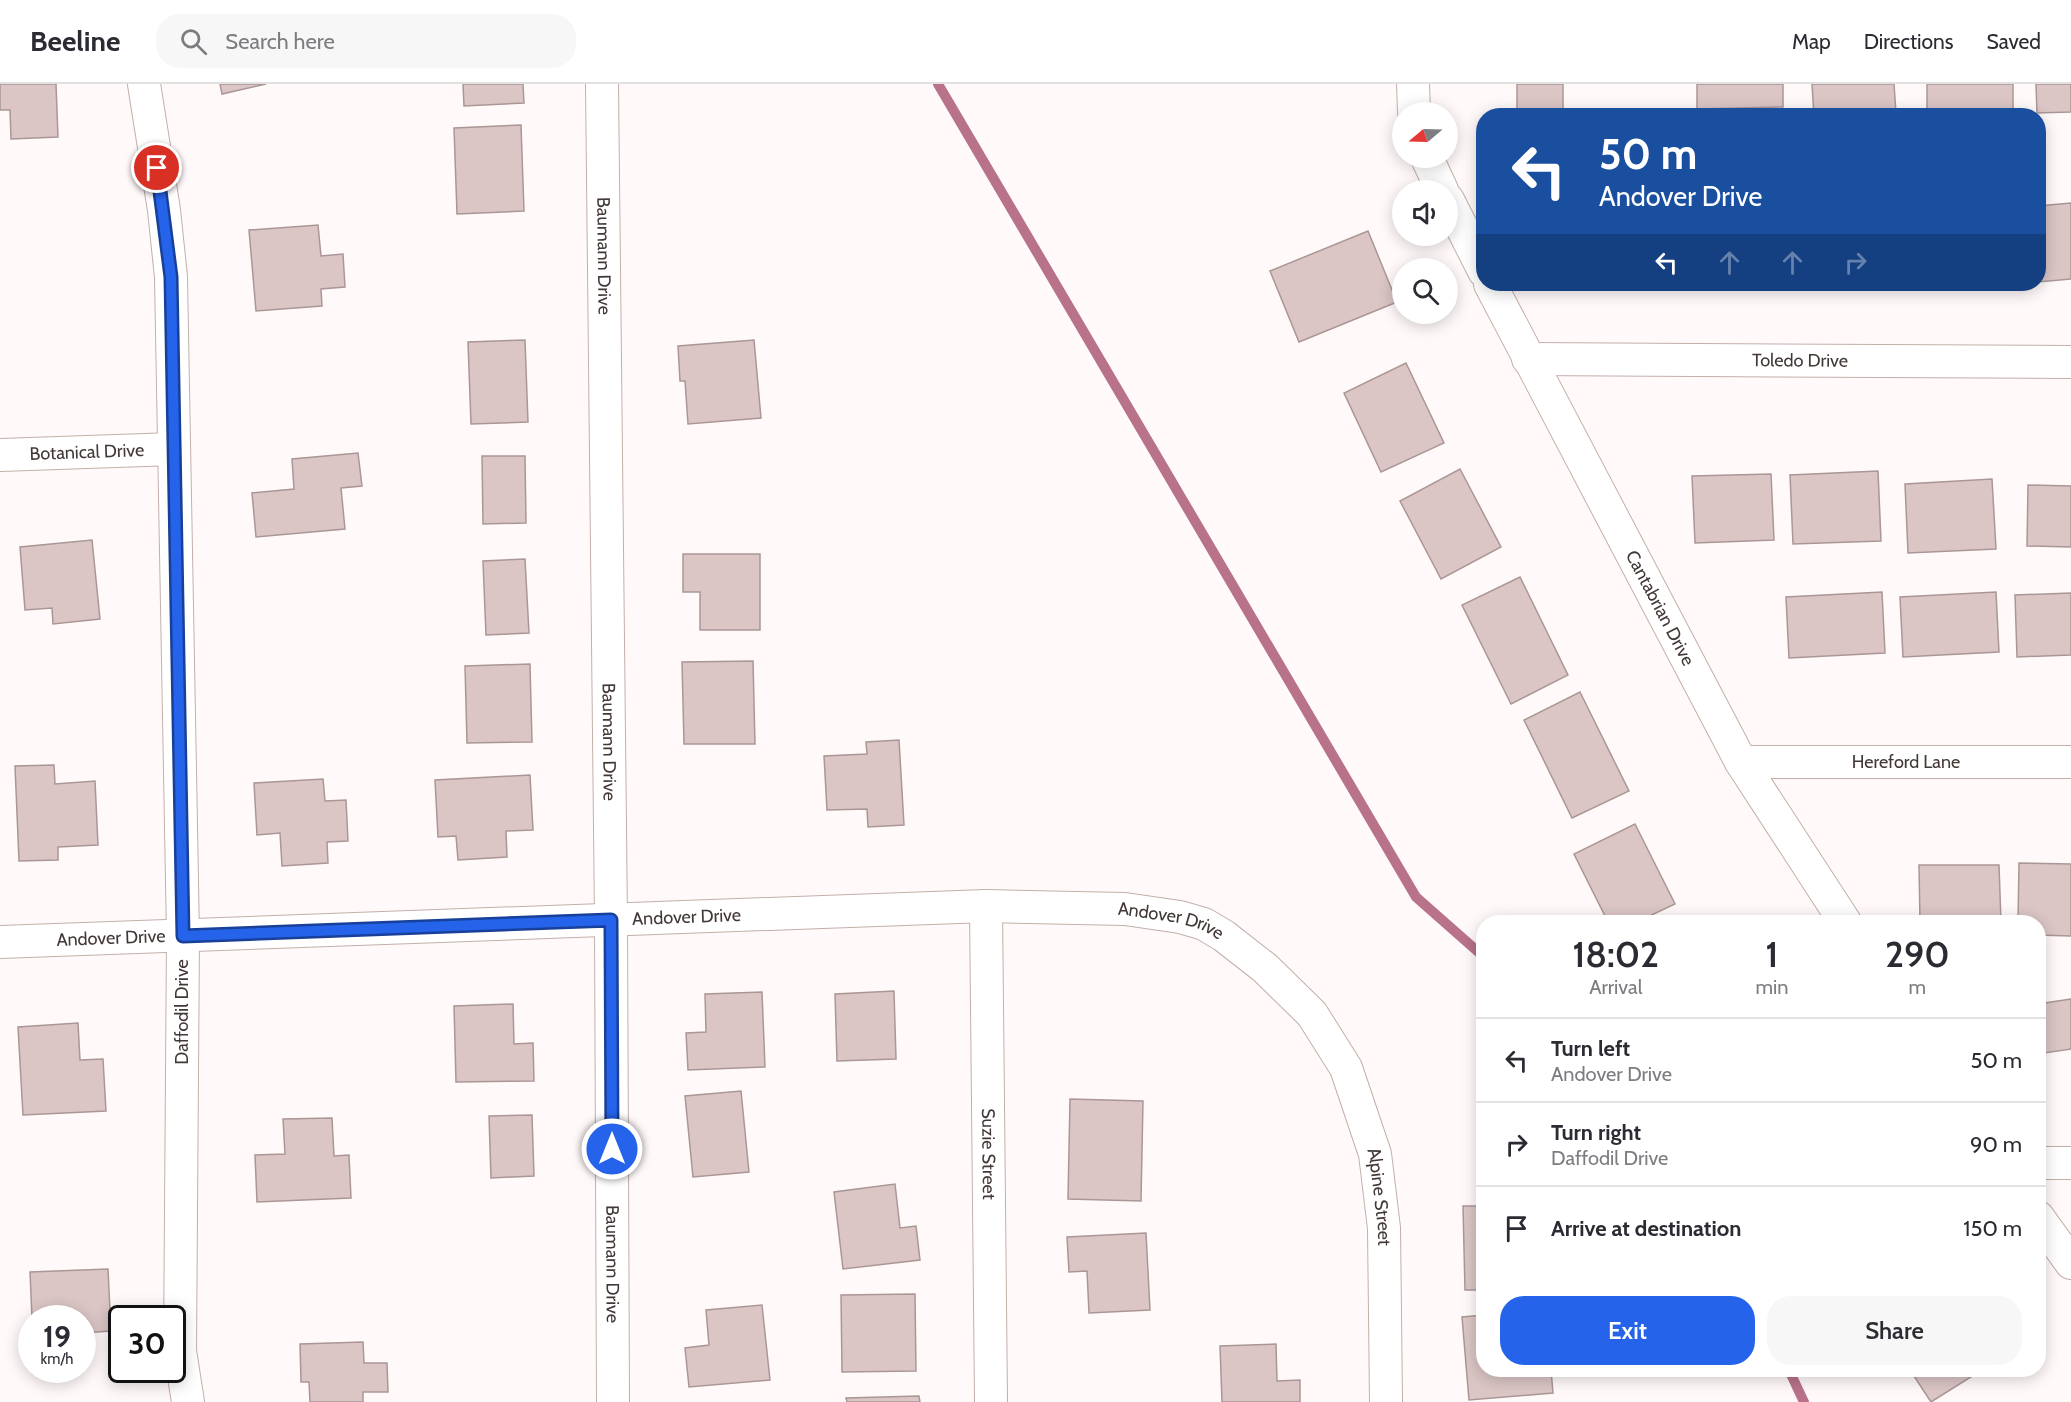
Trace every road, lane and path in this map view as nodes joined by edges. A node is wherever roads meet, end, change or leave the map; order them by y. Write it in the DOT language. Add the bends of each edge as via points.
graph roads {
  1 [pos="144,84"];
  2 [pos="602,84"];
  3 [pos="1413,84"];
  4 [pos="1414,102"];
  5 [pos="1458,220"];
  6 [pos="1476,255"];
  7 [pos="1494,291"];
  8 [pos="1528,359"];
  9 [pos="2071,362"];
  10 [pos="174,449"];
  11 [pos="0,455"];
  12 [pos="1741,762"];
  13 [pos="2071,762"];
  14 [pos="986,906"];
  15 [pos="1840,915"];
  16 [pos="611,920"];
  17 [pos="183,936"];
  18 [pos="0,942"];
  19 [pos="1306,1008"];
  20 [pos="2046,1163"];
  21 [pos="2071,1163"];
  22 [pos="2046,1227"];
  23 [pos="2071,1263"];
  24 [pos="188,1402"];
  25 [pos="613,1402"];
  26 [pos="991,1402"];
  27 [pos="1386,1402"];
  1 -- 10 [label="street, Daffodil Drive" via="171,277"];
  2 -- 16 [label="street, Baumann Drive"];
  3 -- 4 [label="street"];
  5 -- 6 [label="street"];
  7 -- 8 [label="street, Cantabrian Drive"];
  8 -- 9 [label="street, Toledo Drive"];
  8 -- 12 [label="street, Cantabrian Drive"];
  10 -- 11 [label="street, Botanical Drive"];
  10 -- 17 [label="street, Daffodil Drive"];
  12 -- 13 [label="street, Hereford Lane"];
  12 -- 15 [label="street, Cantabrian Drive"];
  14 -- 16 [label="street, Andover Drive"];
  14 -- 19 [label="street, Andover Drive" via="1125,909 1204,924 1265,968"];
  14 -- 26 [label="street, Suzie Street"];
  16 -- 17 [label="street, Andover Drive"];
  16 -- 25 [label="street, Baumann Drive"];
  17 -- 18 [label="street, Andover Drive"];
  17 -- 24 [label="street, Daffodil Drive" via="180,1351"];
  19 -- 27 [label="street, Alpine Street" via="1346,1068 1375,1155 1384,1228"];
  20 -- 21 [label="street"];
  22 -- 23 [label="street"];
}
